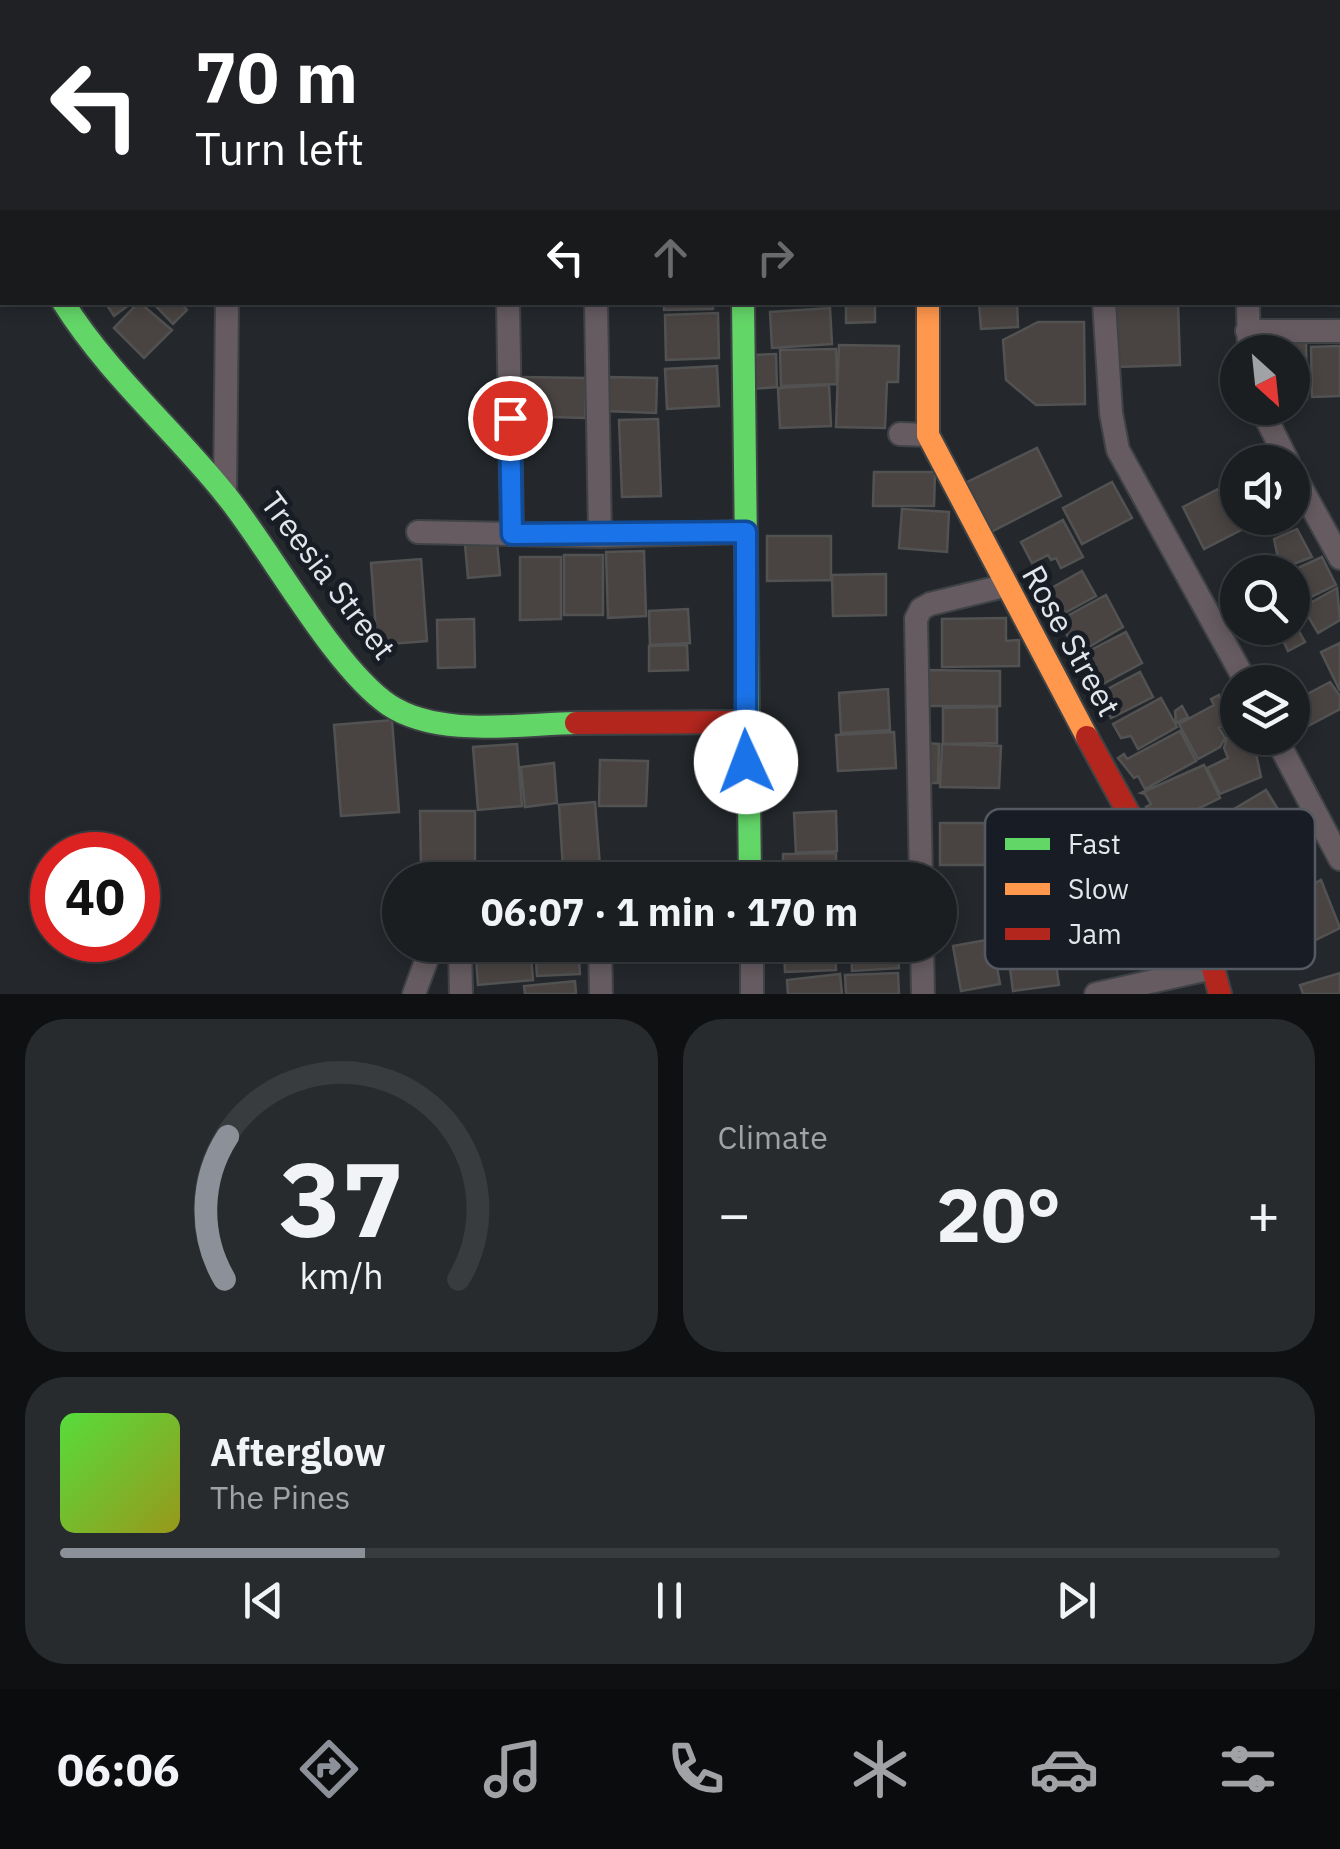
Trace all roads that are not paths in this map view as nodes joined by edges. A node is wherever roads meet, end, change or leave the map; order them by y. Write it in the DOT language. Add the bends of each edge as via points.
graph roads {
  1 [pos="65,305"];
  2 [pos="227,305"];
  3 [pos="508,305"];
  4 [pos="596,305"];
  5 [pos="743,305"];
  6 [pos="928,305"];
  7 [pos="1104,305"];
  8 [pos="1248,305"];
  9 [pos="1340,331"];
  10 [pos="1248,335"];
  11 [pos="1307,335"];
  12 [pos="900,434"];
  13 [pos="928,435"];
  14 [pos="224,494"];
  15 [pos="1310,504"];
  16 [pos="418,532"];
  17 [pos="746,532"];
  18 [pos="512,534"];
  19 [pos="600,536"];
  20 [pos="1340,558"];
  21 [pos="1004,586"];
  22 [pos="1237,665"];
  23 [pos="744,722"];
  24 [pos="1285,755"];
  25 [pos="1126,809"];
  26 [pos="1314,809"];
  27 [pos="1315,812"];
  28 [pos="1340,859"];
  29 [pos="749,862"];
  30 [pos="921,862"];
  31 [pos="426,962"];
  32 [pos="460,962"];
  33 [pos="600,962"];
  34 [pos="752,962"];
  35 [pos="923,962"];
  36 [pos="1208,969"];
  37 [pos="1213,969"];
  38 [pos="414,994"];
  39 [pos="461,994"];
  40 [pos="601,994"];
  41 [pos="752,994"];
  42 [pos="924,994"];
  43 [pos="1096,994"];
  44 [pos="1220,994"];
  1 -- 14 [label="street, Treesia Street" via="92,348"];
  2 -- 14 [label="street"];
  3 -- 18 [label="street"];
  4 -- 19 [label="street"];
  5 -- 17 [label="street"];
  6 -- 13 [label="street, Rose Street"];
  7 -- 22 [label="street" via="1118,450"];
  8 -- 10 [label="street"];
  9 -- 11 [label="street"];
  12 -- 13 [label="street"];
  13 -- 21 [label="street, Rose Street"];
  14 -- 23 [label="street, Treesia Street" via="353,670 389,705 457,724"];
  15 -- 20 [label="street"];
  16 -- 18 [label="street"];
  17 -- 19 [label="street"];
  17 -- 23 [label="street"];
  18 -- 19 [label="street"];
  21 -- 25 [label="street, Rose Street"];
  21 -- 30 [label="street" via="942,599 920,609 916,619"];
  23 -- 29 [label="street"];
  24 -- 26 [label="street"];
  27 -- 28 [label="street"];
  31 -- 38 [label="street"];
  32 -- 39 [label="street"];
  33 -- 40 [label="street"];
  34 -- 41 [label="street"];
  35 -- 42 [label="street"];
  36 -- 43 [label="street"];
  37 -- 44 [label="street, Rose Street"];
}
